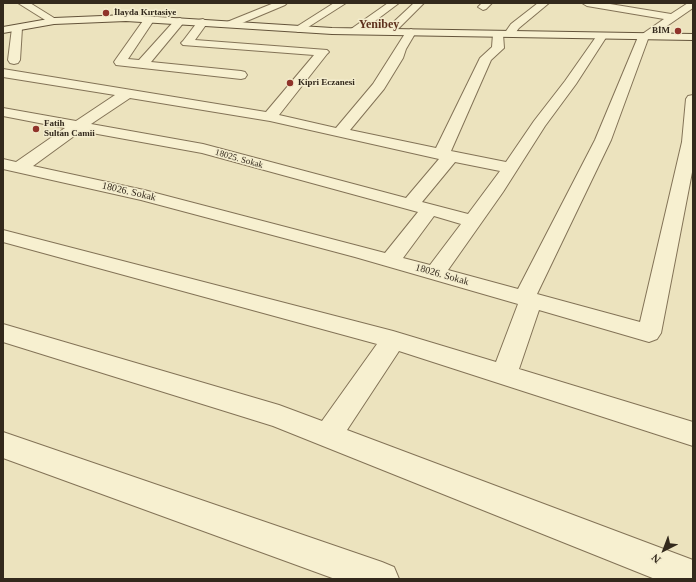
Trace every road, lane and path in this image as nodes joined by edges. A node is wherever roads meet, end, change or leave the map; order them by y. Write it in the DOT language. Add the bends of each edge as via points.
graph roads {
  1 [pos="282,3"];
  2 [pos="341,3"];
  3 [pos="394,3"];
  4 [pos="419,3"];
  5 [pos="544,3"];
  6 [pos="587,3"];
  7 [pos="28,5"];
  8 [pos="47,5"];
  9 [pos="691,5"];
  10 [pos="219,14"];
  11 [pos="675,15"];
  12 [pos="149,20"];
  13 [pos="54,21"];
  14 [pos="180,21"];
  15 [pos="201,22"];
  16 [pos="231,24"];
  17 [pos="17,28"];
  18 [pos="298,29"];
  19 [pos="3,30"];
  20 [pos="355,31"];
  21 [pos="389,32"];
  22 [pos="411,32"];
  23 [pos="504,34"];
  24 [pos="602,36"];
  25 [pos="643,37"];
  26 [pos="693,37"];
  27 [pos="14,60"];
  28 [pos="144,70"];
  29 [pos="3,73"];
  30 [pos="241,75"];
  31 [pos="128,90"];
  32 [pos="693,99"];
  33 [pos="3,112"];
  34 [pos="270,117"];
  35 [pos="78,126"];
  36 [pos="340,134"];
  37 [pos="446,156"];
  38 [pos="11,166"];
  39 [pos="510,168"];
  40 [pos="410,204"];
  41 [pos="430,209"];
  42 [pos="473,221"];
  43 [pos="5,238"];
  44 [pos="390,261"];
  45 [pos="435,273"];
  46 [pos="527,299"];
  47 [pos="3,333"];
  48 [pos="393,340"];
  49 [pos="504,375"];
  50 [pos="693,434"];
  51 [pos="328,435"];
  52 [pos="3,445"];
  53 [pos="693,577"];
  54 [pos="382,579"];
  1 -- 16 [label="street"];
  2 -- 18 [label="street"];
  3 -- 20 [label="street"];
  4 -- 21 [label="street"];
  5 -- 23 [label="street"];
  6 -- 11 [label="street"];
  7 -- 8 [label="street"];
  7 -- 13 [label="street"];
  9 -- 11 [label="street"];
  10 -- 15 [label="street"];
  11 -- 25 [label="street"];
  12 -- 13 [label="street"];
  12 -- 14 [label="street"];
  12 -- 28 [label="street" via="120,62"];
  13 -- 17 [label="street"];
  14 -- 15 [label="street"];
  14 -- 28 [label="street"];
  15 -- 16 [label="street"];
  15 -- 34 [label="street" via="187,43 323,52"];
  16 -- 18 [label="street"];
  17 -- 19 [label="street"];
  17 -- 27 [label="street"];
  18 -- 20 [label="street"];
  20 -- 21 [label="street"];
  21 -- 22 [label="street"];
  22 -- 23 [label="street"];
  22 -- 36 [label="street" via="379,86"];
  23 -- 24 [label="street"];
  23 -- 37 [label="street" via="498,48 486,58"];
  24 -- 25 [label="street"];
  24 -- 39 [label="street"];
  25 -- 26 [label="street"];
  25 -- 46 [label="street" via="603,140"];
  28 -- 30 [label="street" via="157,66"];
  29 -- 31 [label="street"];
  31 -- 34 [label="street"];
  31 -- 35 [label="street"];
  32 -- 46 [label="street, 18026. Sokak" via="690,142 649,333"];
  33 -- 35 [label="street, 18025. Sokak"];
  34 -- 36 [label="street"];
  35 -- 38 [label="street"];
  35 -- 40 [label="street, 18025. Sokak" via="203,149"];
  36 -- 37 [label="street"];
  37 -- 39 [label="street"];
  37 -- 40 [label="street"];
  38 -- 44 [label="street, 18026. Sokak" via="144,195"];
  39 -- 42 [label="street"];
  40 -- 41 [label="street, 18025. Sokak"];
  41 -- 42 [label="street, 18025. Sokak"];
  41 -- 44 [label="street"];
  42 -- 45 [label="street"];
  43 -- 48 [label="street"];
  44 -- 45 [label="street, 18026. Sokak"];
  45 -- 46 [label="street, 18026. Sokak"];
  46 -- 49 [label="street"];
  47 -- 51 [label="street" via="279,416"];
  48 -- 49 [label="street"];
  48 -- 51 [label="street"];
  49 -- 50 [label="street"];
  51 -- 53 [label="street"];
  52 -- 54 [label="street"];
}
